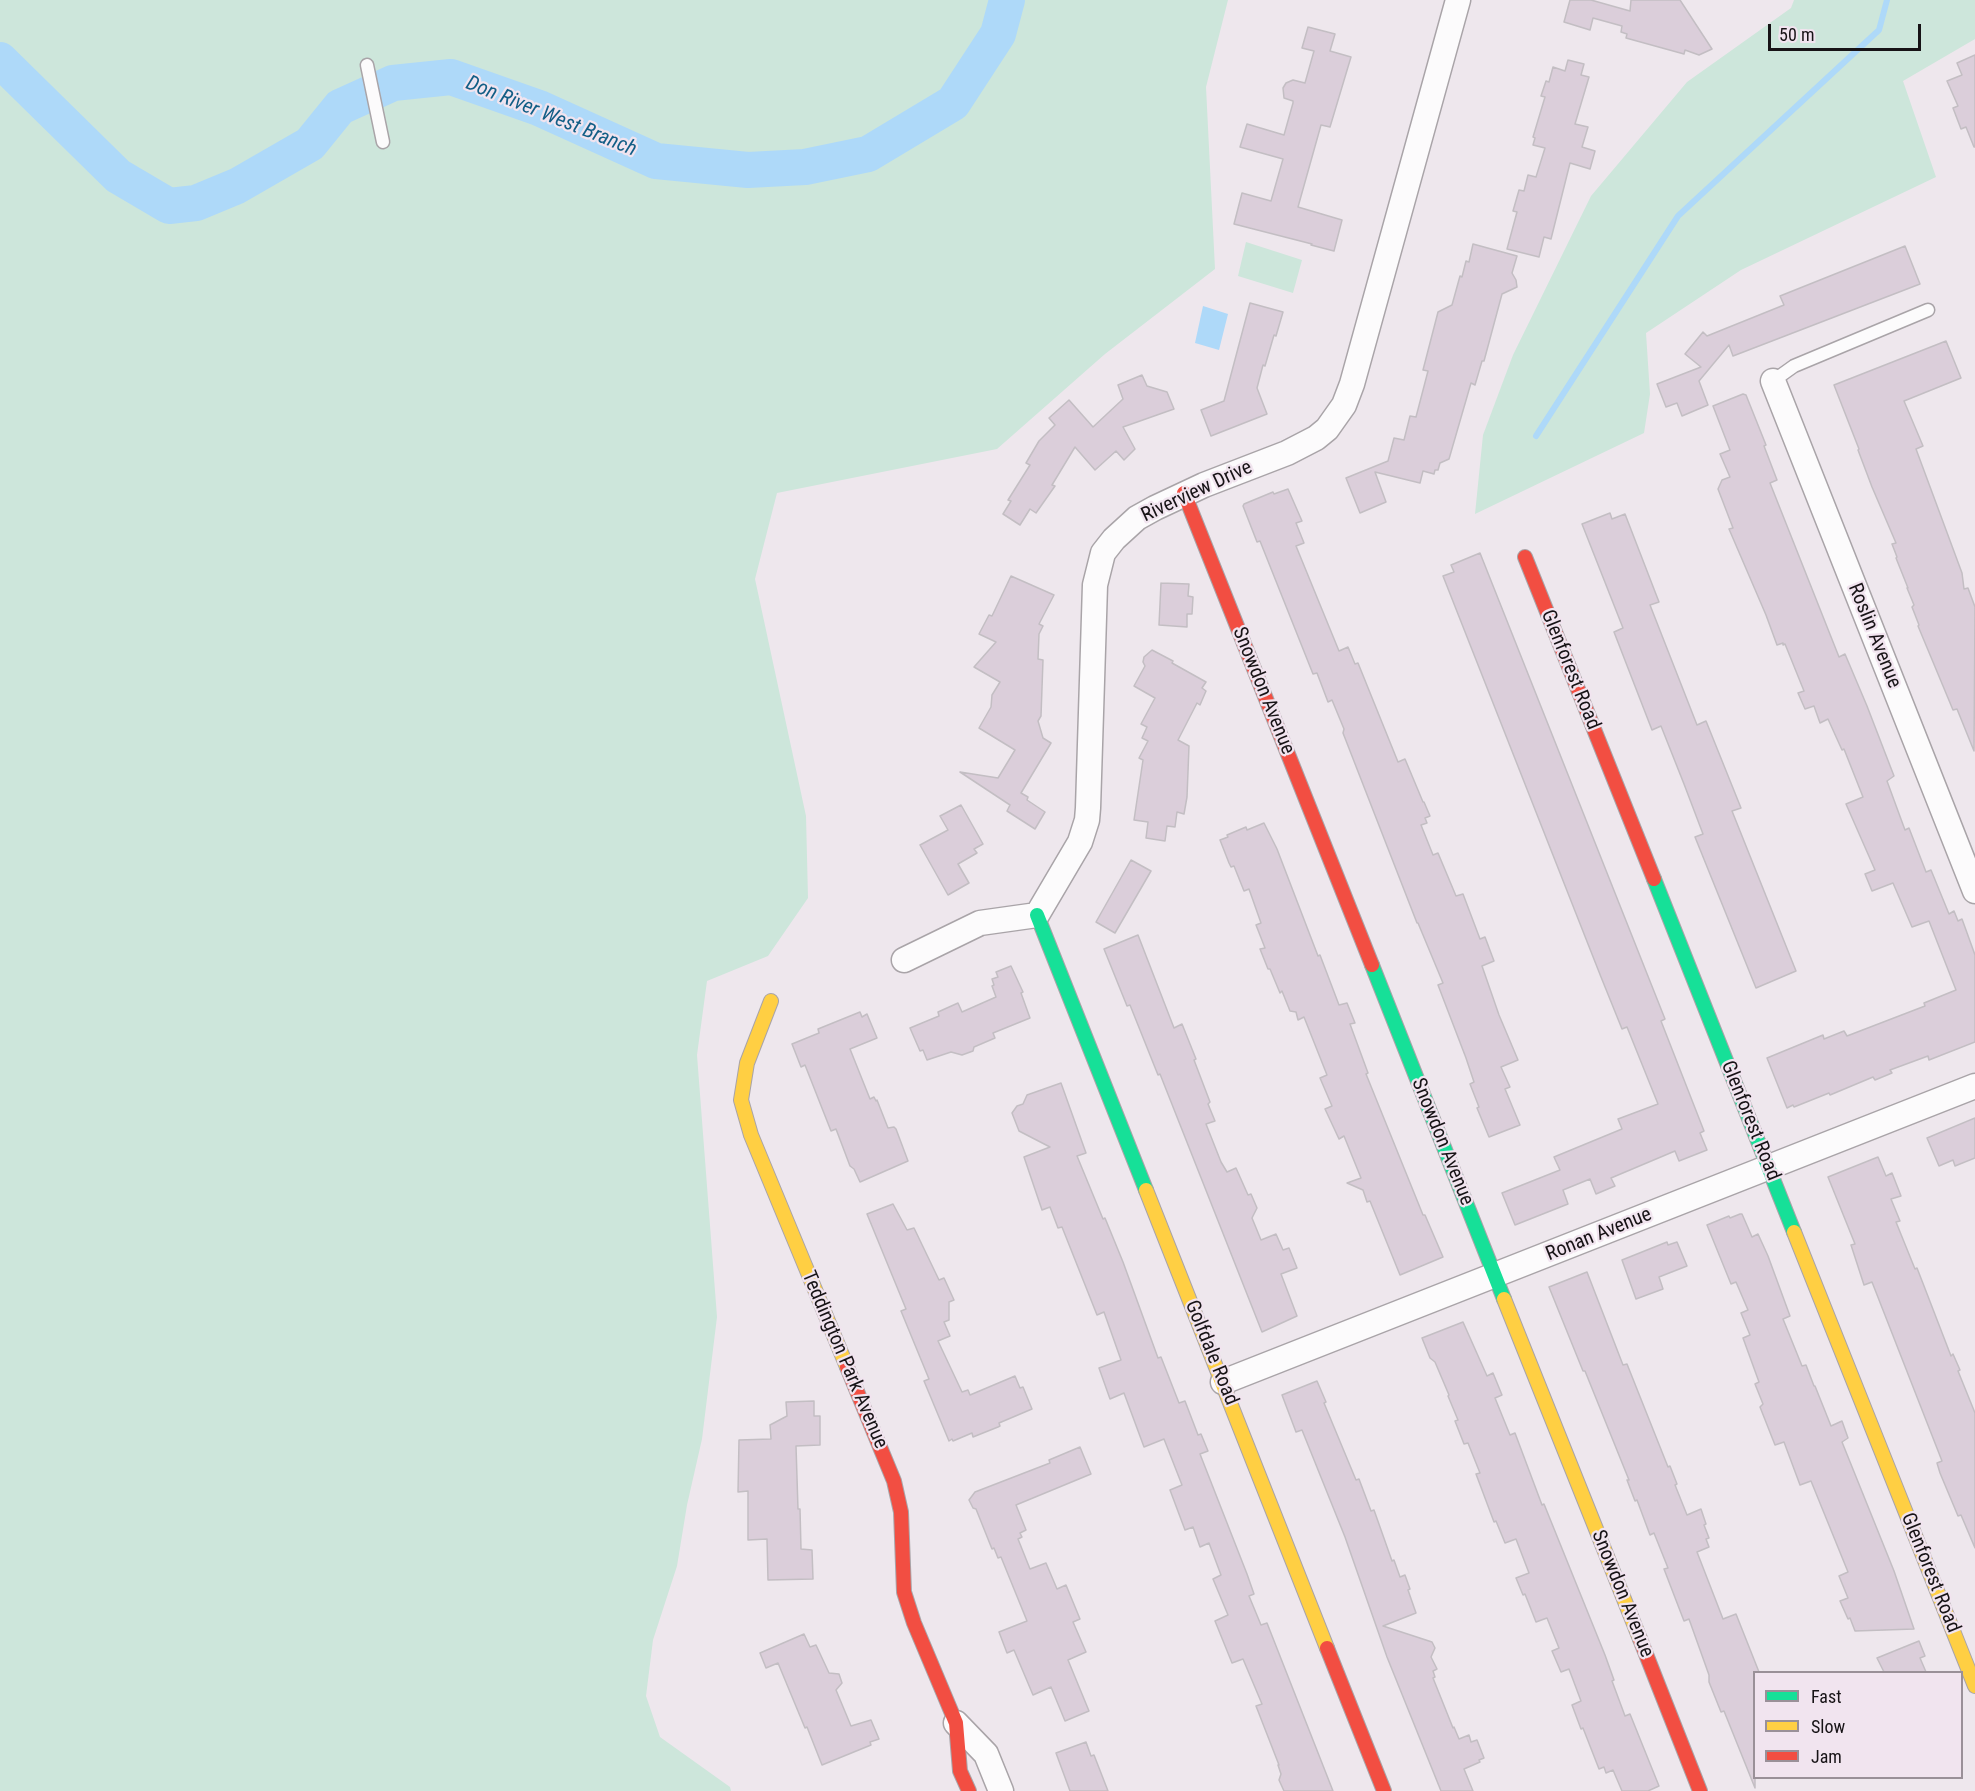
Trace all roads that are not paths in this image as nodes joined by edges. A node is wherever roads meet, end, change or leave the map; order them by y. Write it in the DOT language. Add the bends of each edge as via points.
graph roads {
  1 [pos="1458,0"];
  2 [pos="367,65"];
  3 [pos="383,142"];
  4 [pos="1928,310"];
  5 [pos="1773,381"];
  6 [pos="1184,493"];
  7 [pos="1525,557"];
  8 [pos="1975,891"];
  9 [pos="1037,915"];
  10 [pos="904,960"];
  11 [pos="771,1001"];
  12 [pos="1975,1086"];
  13 [pos="1769,1168"];
  14 [pos="1495,1276"];
  15 [pos="1223,1382"];
  16 [pos="1975,1686"];
  17 [pos="956,1723"];
  18 [pos="969,1791"];
  19 [pos="1001,1791"];
  20 [pos="1384,1791"];
  21 [pos="1700,1791"];
  1 -- 6 [label="street, Riverview Drive" via="1344,405 1316,438"];
  2 -- 3 [label="lane"];
  4 -- 5 [label="lane" via="1794,366"];
  5 -- 8 [label="street, Roslin Avenue"];
  6 -- 9 [label="street, Riverview Drive" via="1137,518 1103,553 1095,585 1087,820 1080,842"];
  6 -- 14 [label="street, Snowdon Avenue"];
  7 -- 13 [label="street, Glenforest Road"];
  9 -- 10 [label="street" via="981,923"];
  9 -- 15 [label="street, Golfdale Road"];
  11 -- 17 [label="street, Teddington Park Avenue" via="747,1063 741,1100 744,1114 894,1481 901,1512 904,1592"];
  12 -- 13 [label="street, Ronan Avenue"];
  13 -- 14 [label="street, Ronan Avenue"];
  13 -- 16 [label="street, Glenforest Road"];
  14 -- 15 [label="street, Ronan Avenue"];
  14 -- 21 [label="street, Snowdon Avenue"];
  15 -- 20 [label="street, Golfdale Road"];
  17 -- 18 [label="street, Teddington Park Avenue" via="960,1771"];
  17 -- 19 [label="street, Teddington Park Avenue" via="986,1754"];
}
